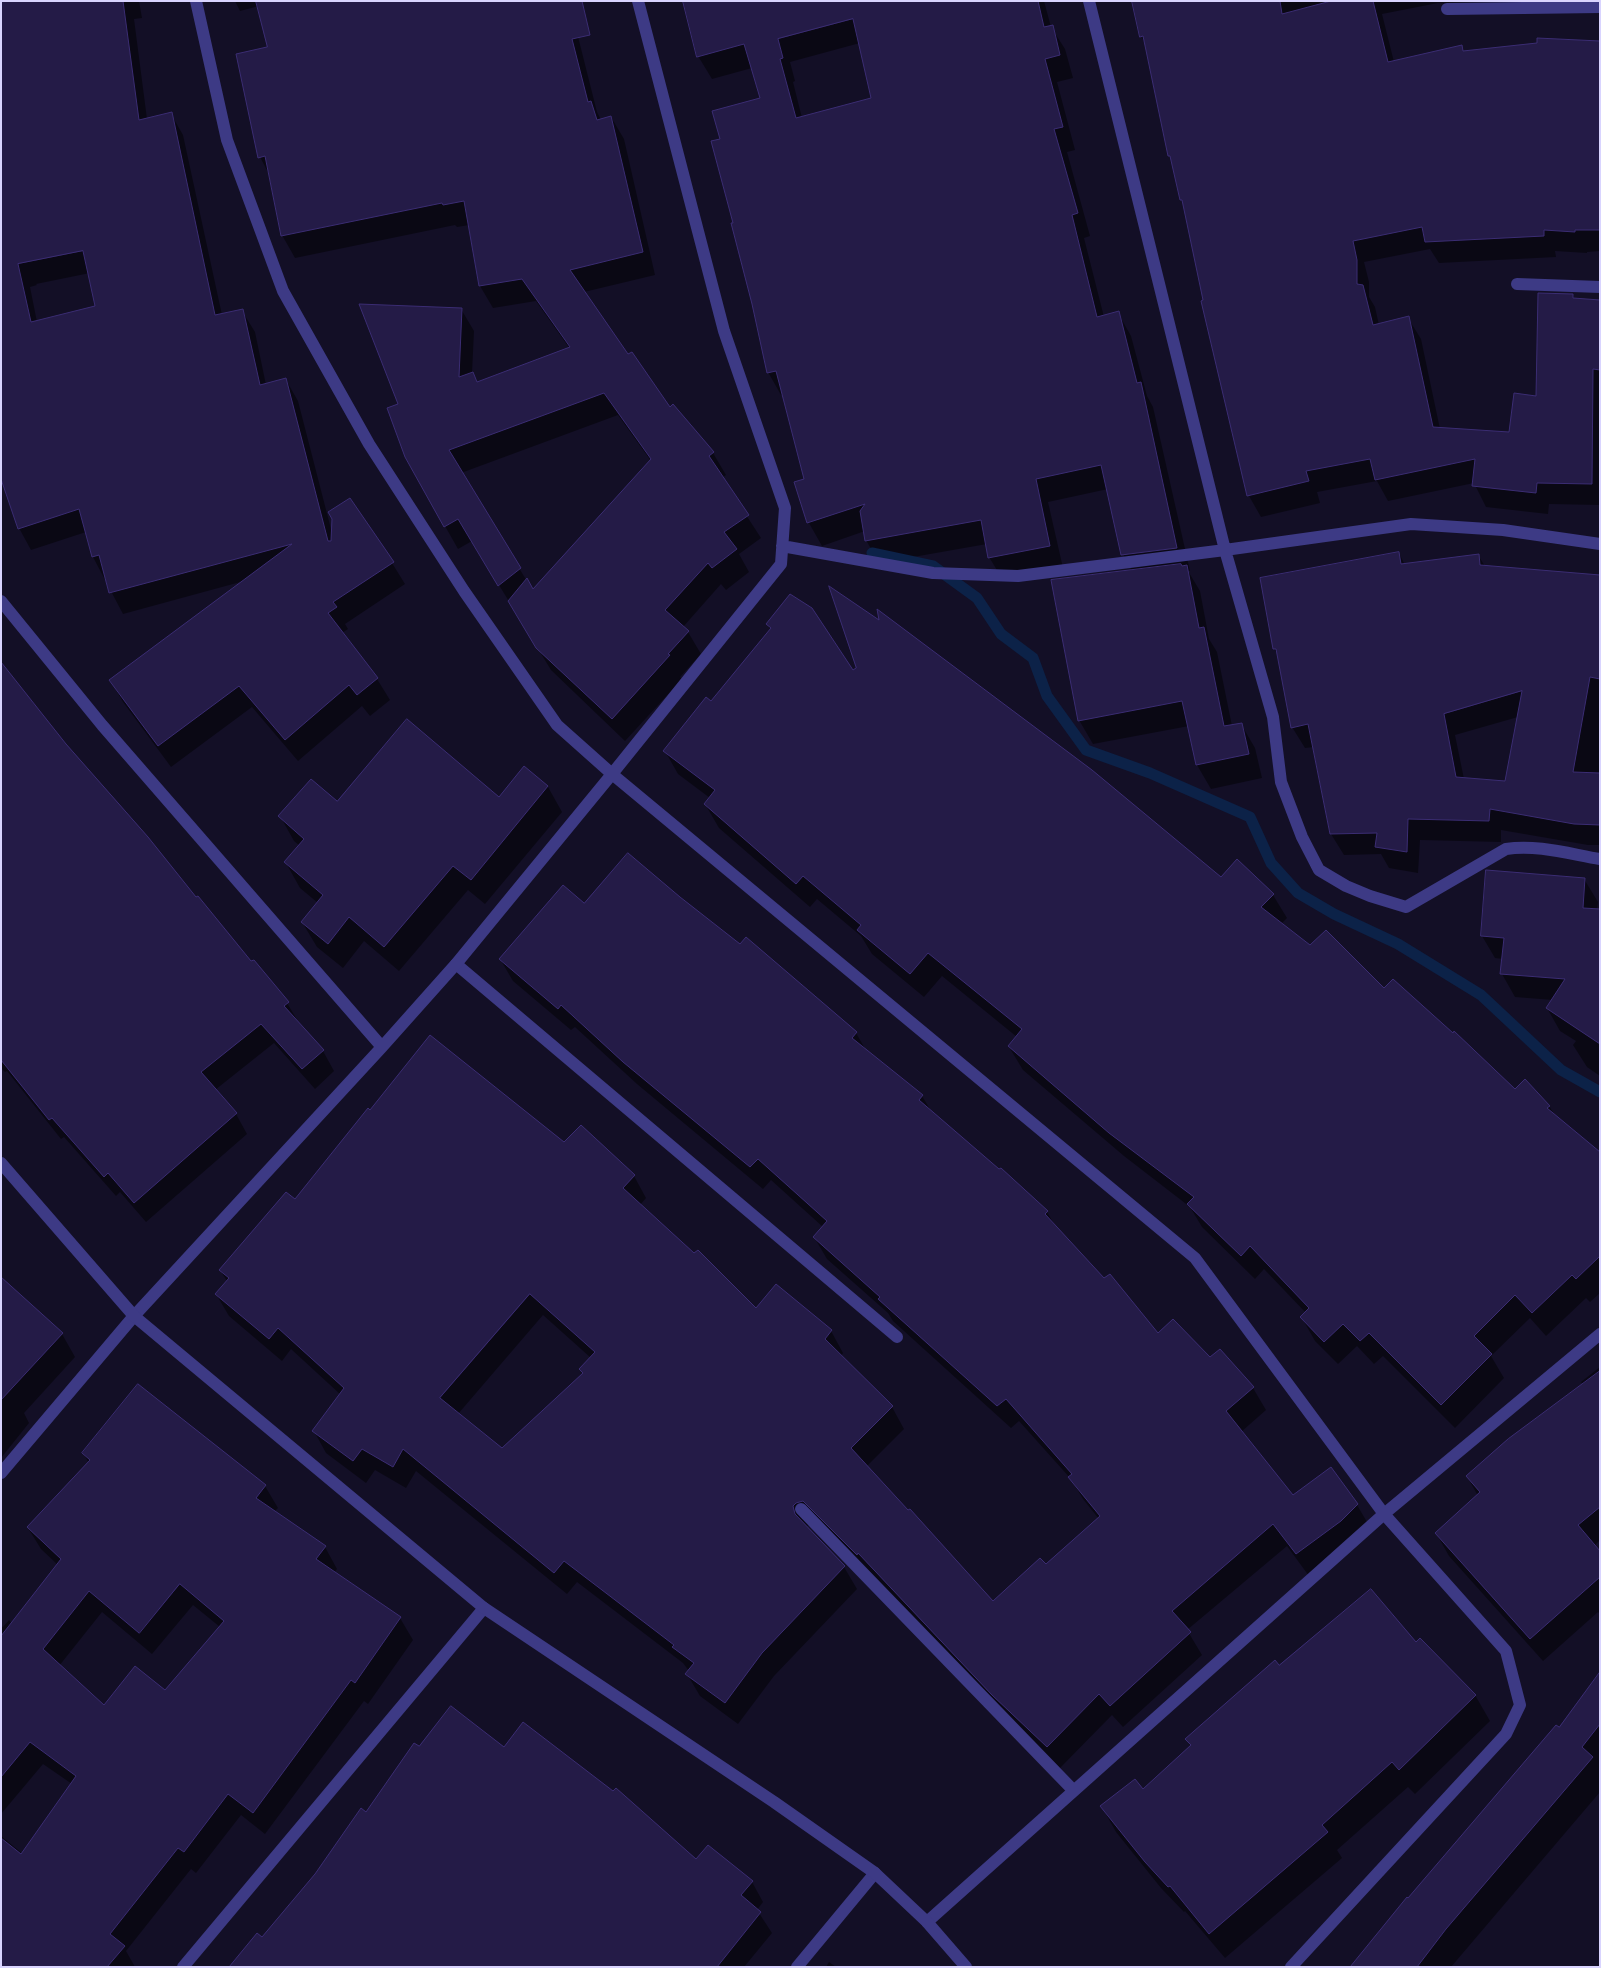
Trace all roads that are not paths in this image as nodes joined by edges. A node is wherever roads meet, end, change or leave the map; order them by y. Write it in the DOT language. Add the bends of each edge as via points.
graph roads {
  1 [pos="196,1"];
  2 [pos="638,1"];
  3 [pos="1089,1"];
  4 [pos="1600,7"];
  5 [pos="1447,9"];
  6 [pos="1518,284"];
  7 [pos="1600,287"];
  8 [pos="1600,544"];
  9 [pos="782,546"];
  10 [pos="1225,550"];
  11 [pos="1,601"];
  12 [pos="612,774"];
  13 [pos="1600,859"];
  14 [pos="456,964"];
  15 [pos="382,1047"];
  16 [pos="1,1163"];
  17 [pos="134,1316"];
  18 [pos="1600,1334"];
  19 [pos="897,1337"];
  20 [pos="1,1473"];
  21 [pos="801,1509"];
  22 [pos="1384,1514"];
  23 [pos="484,1608"];
  24 [pos="1074,1791"];
  25 [pos="875,1873"];
  26 [pos="927,1922"];
  27 [pos="183,1967"];
  28 [pos="797,1967"];
  29 [pos="966,1967"];
  30 [pos="1291,1967"];
  1 -- 12 [label="street" via="227,140 283,291 369,444 464,590 556,725"];
  2 -- 9 [label="street" via="724,331 785,508"];
  3 -- 10 [label="street"];
  4 -- 5 [label="street"];
  6 -- 7 [label="street"];
  8 -- 10 [label="street" via="1503,530 1410,524"];
  9 -- 10 [label="street" via="933,574 1018,576"];
  9 -- 12 [label="street" via="781,564"];
  10 -- 13 [label="street" via="1273,718 1282,782 1302,838 1319,870 1354,889 1406,907 1506,849 1533,848"];
  11 -- 15 [label="street" via="102,724"];
  12 -- 14 [label="street"];
  12 -- 22 [label="street" via="1195,1258"];
  14 -- 15 [label="street"];
  14 -- 19 [label="street"];
  15 -- 17 [label="street"];
  16 -- 17 [label="street"];
  17 -- 20 [label="street"];
  17 -- 23 [label="street"];
  18 -- 22 [label="street"];
  21 -- 24 [label="street"];
  22 -- 24 [label="street"];
  22 -- 30 [label="street" via="1506,1650 1520,1704 1506,1734"];
  23 -- 25 [label="street"];
  23 -- 27 [label="street"];
  24 -- 26 [label="street"];
  25 -- 26 [label="street"];
  25 -- 28 [label="street"];
  26 -- 29 [label="street"];
}
